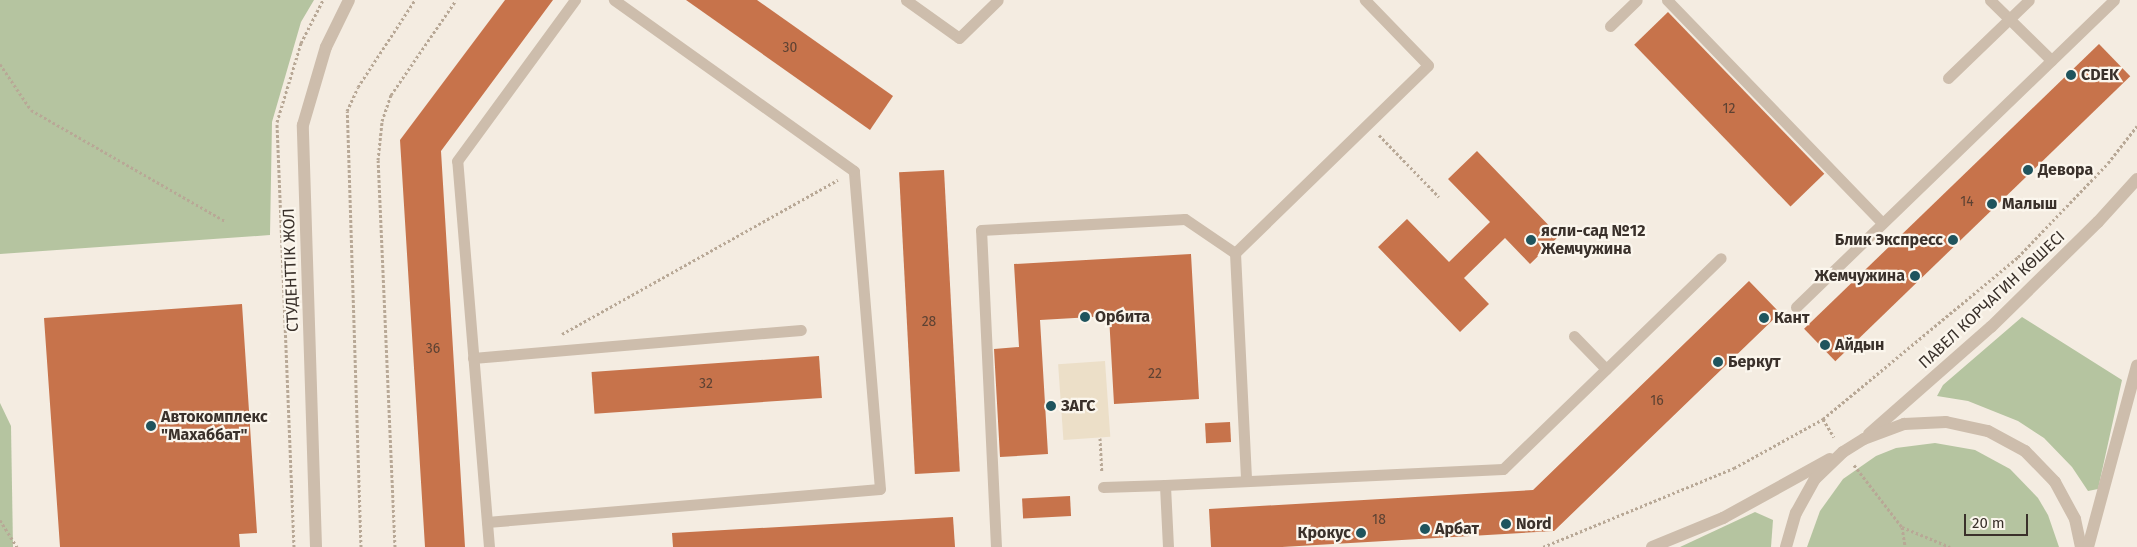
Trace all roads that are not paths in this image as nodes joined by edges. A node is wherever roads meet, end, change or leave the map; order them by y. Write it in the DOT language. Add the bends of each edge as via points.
graph roads {
  1 [pos="349,0"];
  2 [pos="575,0"];
  3 [pos="614,0"];
  4 [pos="906,0"];
  5 [pos="998,0"];
  6 [pos="1365,0"];
  7 [pos="1637,0"];
  8 [pos="1667,0"];
  9 [pos="1990,0"];
  10 [pos="2029,0"];
  11 [pos="2114,0"];
  12 [pos="2010,18"];
  13 [pos="1610,26"];
  14 [pos="2051,60"];
  15 [pos="1948,78"];
  16 [pos="2137,179"];
  17 [pos="1882,223"];
  18 [pos="1235,252"];
  19 [pos="1721,258"];
  20 [pos="1796,306"];
  21 [pos="801,330"];
  22 [pos="1574,336"];
  23 [pos="473,358"];
  24 [pos="2137,364"];
  25 [pos="1606,369"];
  26 [pos="1864,438"];
  27 [pos="1843,452"];
  28 [pos="1246,481"];
  29 [pos="1165,484"];
  30 [pos="1103,487"];
  31 [pos="487,522"];
  32 [pos="316,547"];
  33 [pos="489,547"];
  34 [pos="996,547"];
  35 [pos="1168,547"];
  36 [pos="1652,547"];
  37 [pos="1786,547"];
  38 [pos="2081,547"];
  39 [pos="2088,547"];
  1 -- 32 [label="street, СТУДЕНТТІК ЖОЛ" via="326,47 303,125"];
  2 -- 23 [label="lane" via="457,162"];
  3 -- 31 [label="lane" via="854,171 880,489"];
  4 -- 5 [label="lane" via="959,38"];
  6 -- 18 [label="lane" via="1428,65"];
  7 -- 13 [label="lane"];
  8 -- 17 [label="lane"];
  9 -- 12 [label="lane"];
  10 -- 12 [label="lane"];
  11 -- 14 [label="lane"];
  12 -- 14 [label="lane"];
  12 -- 15 [label="lane"];
  14 -- 17 [label="lane"];
  16 -- 26 [label="street, ПАВЕЛ КОРЧАГИН КӨШЕСІ" via="1991,327"];
  17 -- 20 [label="lane"];
  18 -- 28 [label="lane"];
  18 -- 34 [label="lane" via="1184,219 981,230"];
  19 -- 25 [label="lane"];
  21 -- 23 [label="lane"];
  22 -- 25 [label="lane"];
  23 -- 31 [label="lane"];
  24 -- 39 [label="street"];
  25 -- 28 [label="lane" via="1503,469"];
  26 -- 27 [label="street"];
  26 -- 38 [label="street" via="1904,424 1946,422 1988,431 2025,452 2055,482 2075,519"];
  27 -- 36 [label="street" via="1723,518"];
  27 -- 37 [label="street" via="1815,479 1796,513"];
  28 -- 29 [label="lane"];
  29 -- 30 [label="lane"];
  29 -- 35 [label="lane"];
  31 -- 33 [label="lane"];
}
